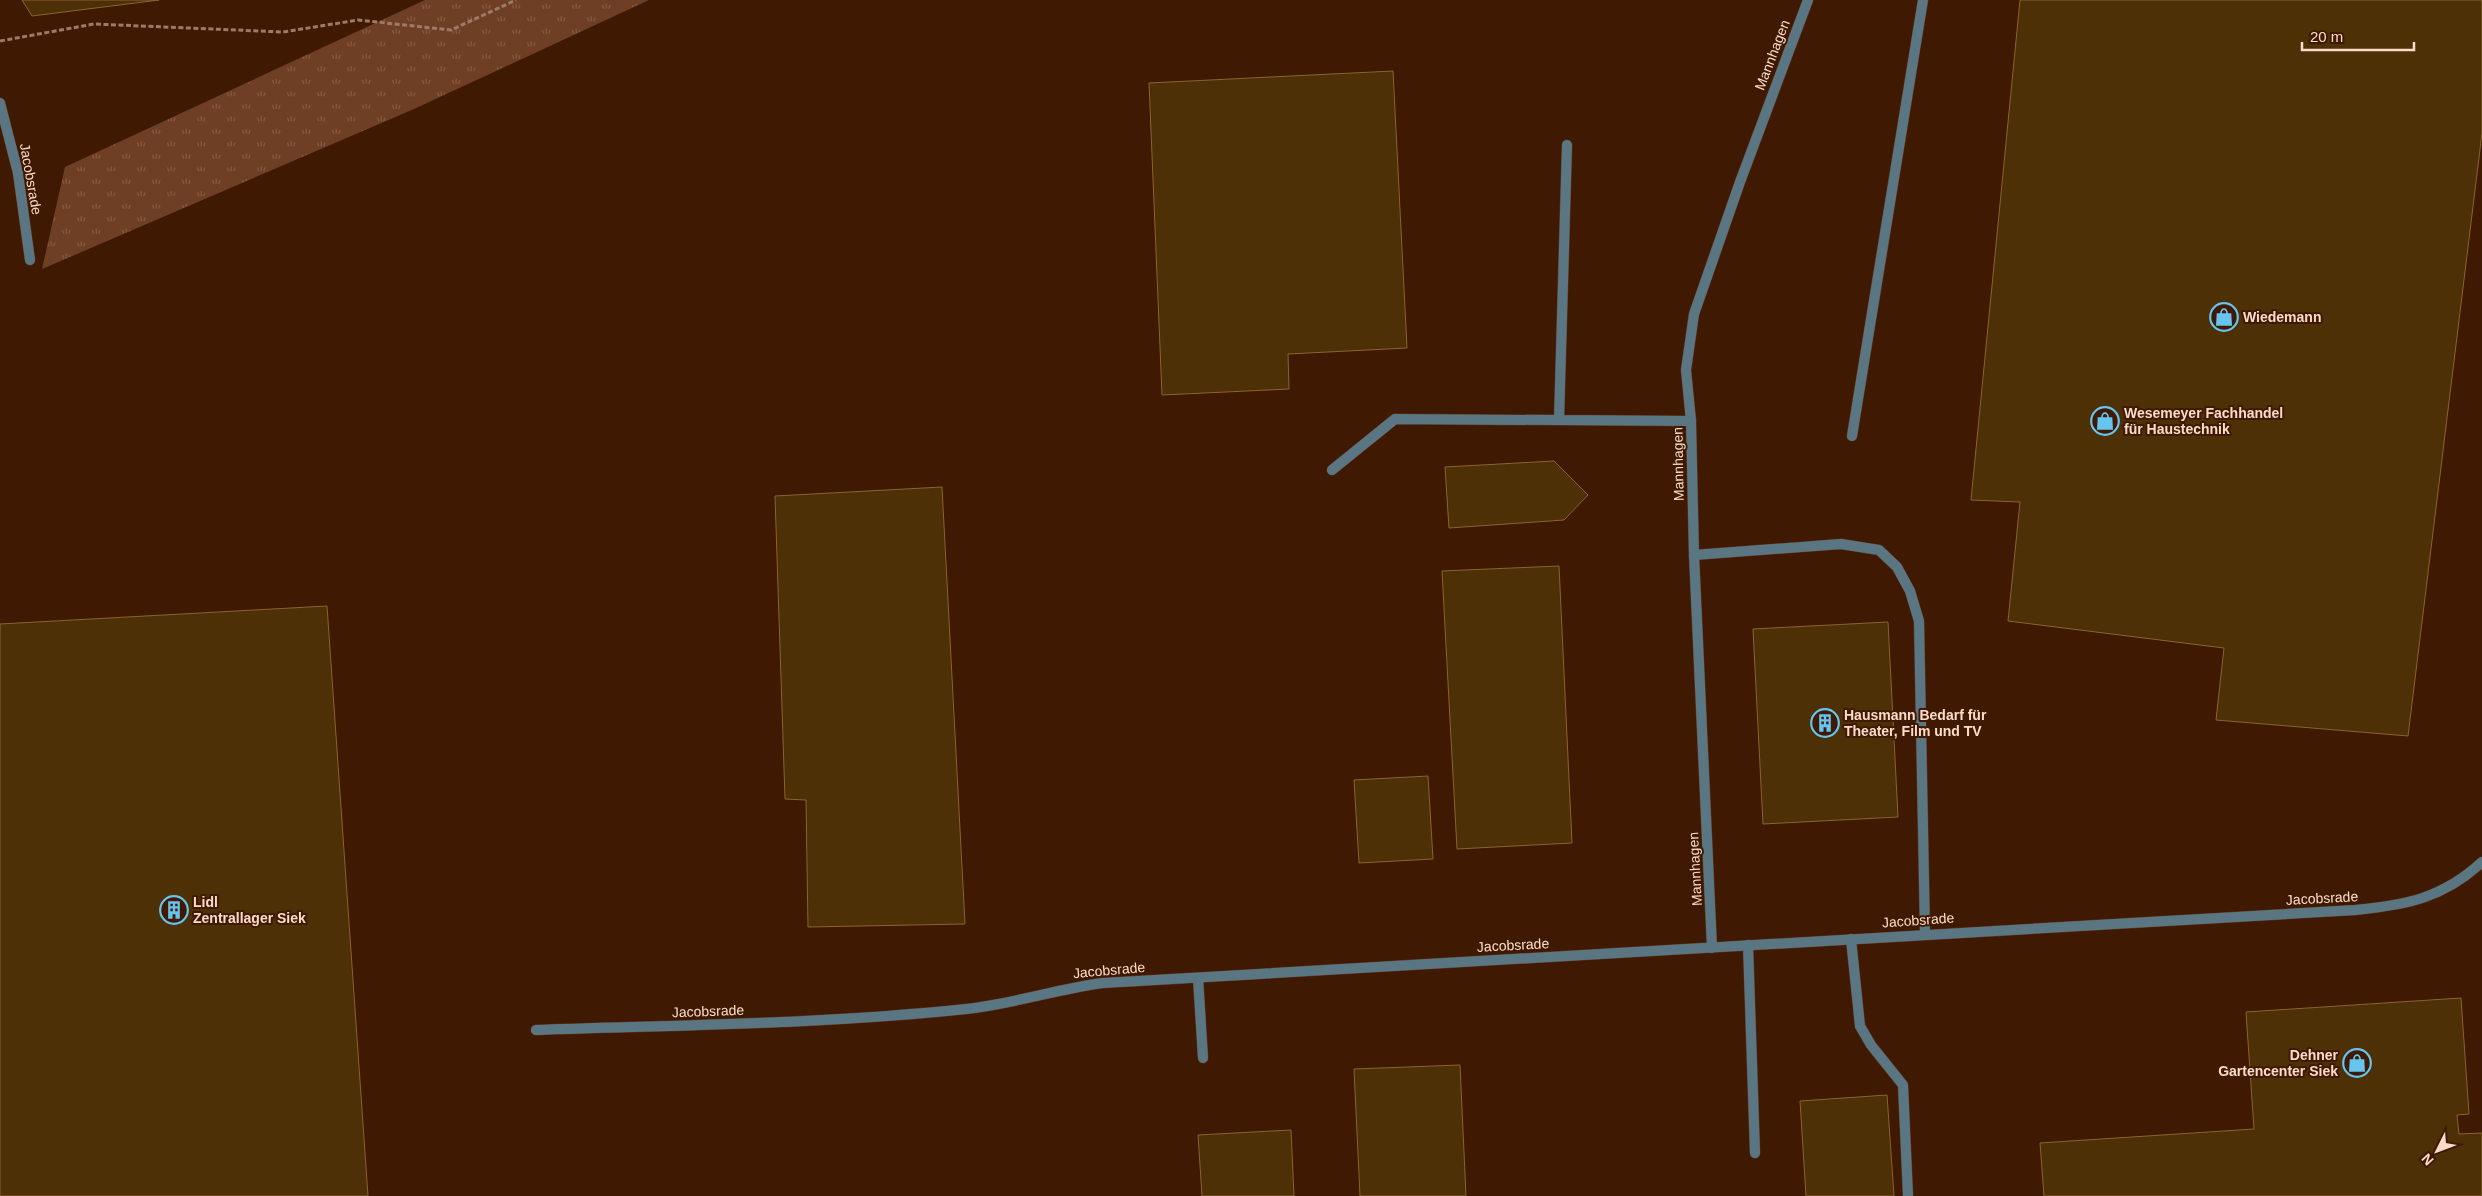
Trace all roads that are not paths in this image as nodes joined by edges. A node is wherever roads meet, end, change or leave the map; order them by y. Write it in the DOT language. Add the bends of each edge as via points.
graph roads {
  1 [pos="1808,0"];
  2 [pos="1923,0"];
  3 [pos="0,103"];
  4 [pos="1567,145"];
  5 [pos="30,260"];
  6 [pos="1559,420"];
  7 [pos="1690,420"];
  8 [pos="1852,436"];
  9 [pos="1332,470"];
  10 [pos="1694,555"];
  11 [pos="2482,862"];
  12 [pos="1925,933"];
  13 [pos="1851,939"];
  14 [pos="1748,945"];
  15 [pos="1712,948"];
  16 [pos="1198,978"];
  17 [pos="536,1030"];
  18 [pos="1203,1058"];
  19 [pos="1755,1153"];
  20 [pos="1908,1196"];
  1 -- 7 [label="street, Mannhagen" via="1694,314 1686,370"];
  2 -- 8 [label="street"];
  3 -- 5 [label="street, Jacobsrade" via="18,173"];
  4 -- 6 [label="street"];
  6 -- 7 [label="street"];
  6 -- 9 [label="street" via="1395,419"];
  7 -- 10 [label="street, Mannhagen"];
  10 -- 12 [label="street" via="1841,544 1879,550 1897,567 1910,591 1919,621"];
  10 -- 15 [label="street, Mannhagen"];
  11 -- 12 [label="street, Jacobsrade" via="2442,892 2392,907"];
  12 -- 13 [label="street, Jacobsrade"];
  13 -- 14 [label="street, Jacobsrade"];
  13 -- 20 [label="street" via="1860,1026 1903,1085"];
  14 -- 15 [label="street, Jacobsrade"];
  14 -- 19 [label="street"];
  15 -- 16 [label="street, Jacobsrade"];
  16 -- 17 [label="street, Jacobsrade" via="1095,984 1001,1005 856,1020"];
  16 -- 18 [label="street"];
}
